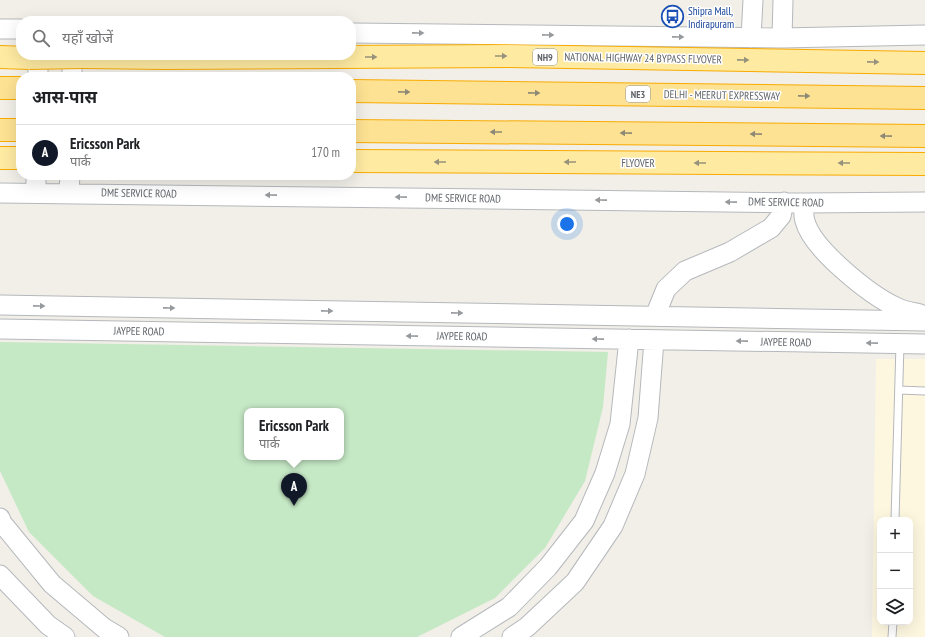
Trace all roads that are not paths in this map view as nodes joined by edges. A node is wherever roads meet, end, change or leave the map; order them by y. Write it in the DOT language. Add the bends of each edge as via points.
graph roads {
  1 [pos="753,0"];
  2 [pos="782,0"];
  3 [pos="16,29"];
  4 [pos="0,30"];
  5 [pos="356,32"];
  6 [pos="925,35"];
  7 [pos="751,38"];
  8 [pos="782,38"];
  9 [pos="356,57"];
  10 [pos="0,58"];
  11 [pos="16,58"];
  12 [pos="38,60"];
  13 [pos="72,60"];
  14 [pos="925,63"];
  15 [pos="38,72"];
  16 [pos="72,72"];
  17 [pos="0,88"];
  18 [pos="16,88"];
  19 [pos="356,91"];
  20 [pos="925,98"];
  21 [pos="0,130"];
  22 [pos="16,130"];
  23 [pos="356,131"];
  24 [pos="925,136"];
  25 [pos="0,158"];
  26 [pos="16,158"];
  27 [pos="356,161"];
  28 [pos="925,164"];
  29 [pos="36,184"];
  30 [pos="70,184"];
  31 [pos="0,192"];
  32 [pos="784,202"];
  33 [pos="925,202"];
  34 [pos="804,203"];
  35 [pos="0,305"];
  36 [pos="303,310"];
  37 [pos="925,315"];
  38 [pos="655,316"];
  39 [pos="925,321"];
  40 [pos="0,329"];
  41 [pos="304,334"];
  42 [pos="629,339"];
  43 [pos="654,340"];
  44 [pos="900,344"];
  45 [pos="925,344"];
  46 [pos="899,390"];
  47 [pos="925,391"];
  48 [pos="896,517"];
  49 [pos="0,518"];
  50 [pos="0,575"];
  51 [pos="893,625"];
  52 [pos="65,637"];
  53 [pos="119,637"];
  54 [pos="461,637"];
  55 [pos="512,637"];
  56 [pos="892,637"];
  1 -- 7 [label="street"];
  2 -- 8 [label="street"];
  3 -- 4 [label="street"];
  5 -- 7 [label="street, one-way"];
  6 -- 8 [label="street"];
  7 -- 8 [label="street"];
  9 -- 14 [label="highway, NATIONAL HIGHWAY 24 BYPASS FLYOVER / NH9, one-way, bridge" via="507,56"];
  10 -- 11 [label="highway, NATIONAL HIGHWAY 24 BYPASS FLYOVER / NH9, one-way, bridge"];
  12 -- 15 [label="street"];
  13 -- 16 [label="street"];
  17 -- 18 [label="highway"];
  19 -- 20 [label="highway, DELHI - MEERUT EXPRESSWAY / NE3, one-way"];
  21 -- 22 [label="highway"];
  24 -- 23 [label="highway, one-way"];
  25 -- 26 [label="highway"];
  28 -- 27 [label="highway, FLYOVER, one-way"];
  29 -- 30 [label="street, DME SERVICE ROAD"];
  29 -- 31 [label="street, DME SERVICE ROAD"];
  32 -- 30 [label="street, DME SERVICE ROAD, one-way"];
  32 -- 34 [label="street, DME SERVICE ROAD"];
  32 -- 38 [label="street" via="781,216 771,228 730,252 685,272 666,289"];
  33 -- 34 [label="street, DME SERVICE ROAD"];
  34 -- 37 [label="street" via="805,222 813,238 840,267 896,308"];
  35 -- 36 [label="street, one-way"];
  36 -- 38 [label="street, one-way"];
  36 -- 41 [label="street"];
  38 -- 39 [label="street"];
  40 -- 41 [label="street, JAYPEE ROAD"];
  42 -- 41 [label="street, JAYPEE ROAD, one-way"];
  42 -- 43 [label="street, JAYPEE ROAD"];
  42 -- 54 [label="street" via="620,424 605,473 584,521 548,567 509,607"];
  44 -- 43 [label="street, JAYPEE ROAD, one-way"];
  43 -- 55 [label="street" via="648,418 635,474 613,526 575,582 527,627"];
  44 -- 45 [label="street, JAYPEE ROAD"];
  44 -- 46 [label="lane"];
  46 -- 47 [label="lane"];
  46 -- 48 [label="lane"];
  49 -- 53 [label="street" via="52,584 104,628"];
  50 -- 52 [label="street" via="48,625"];
  51 -- 56 [label="lane"];
}
